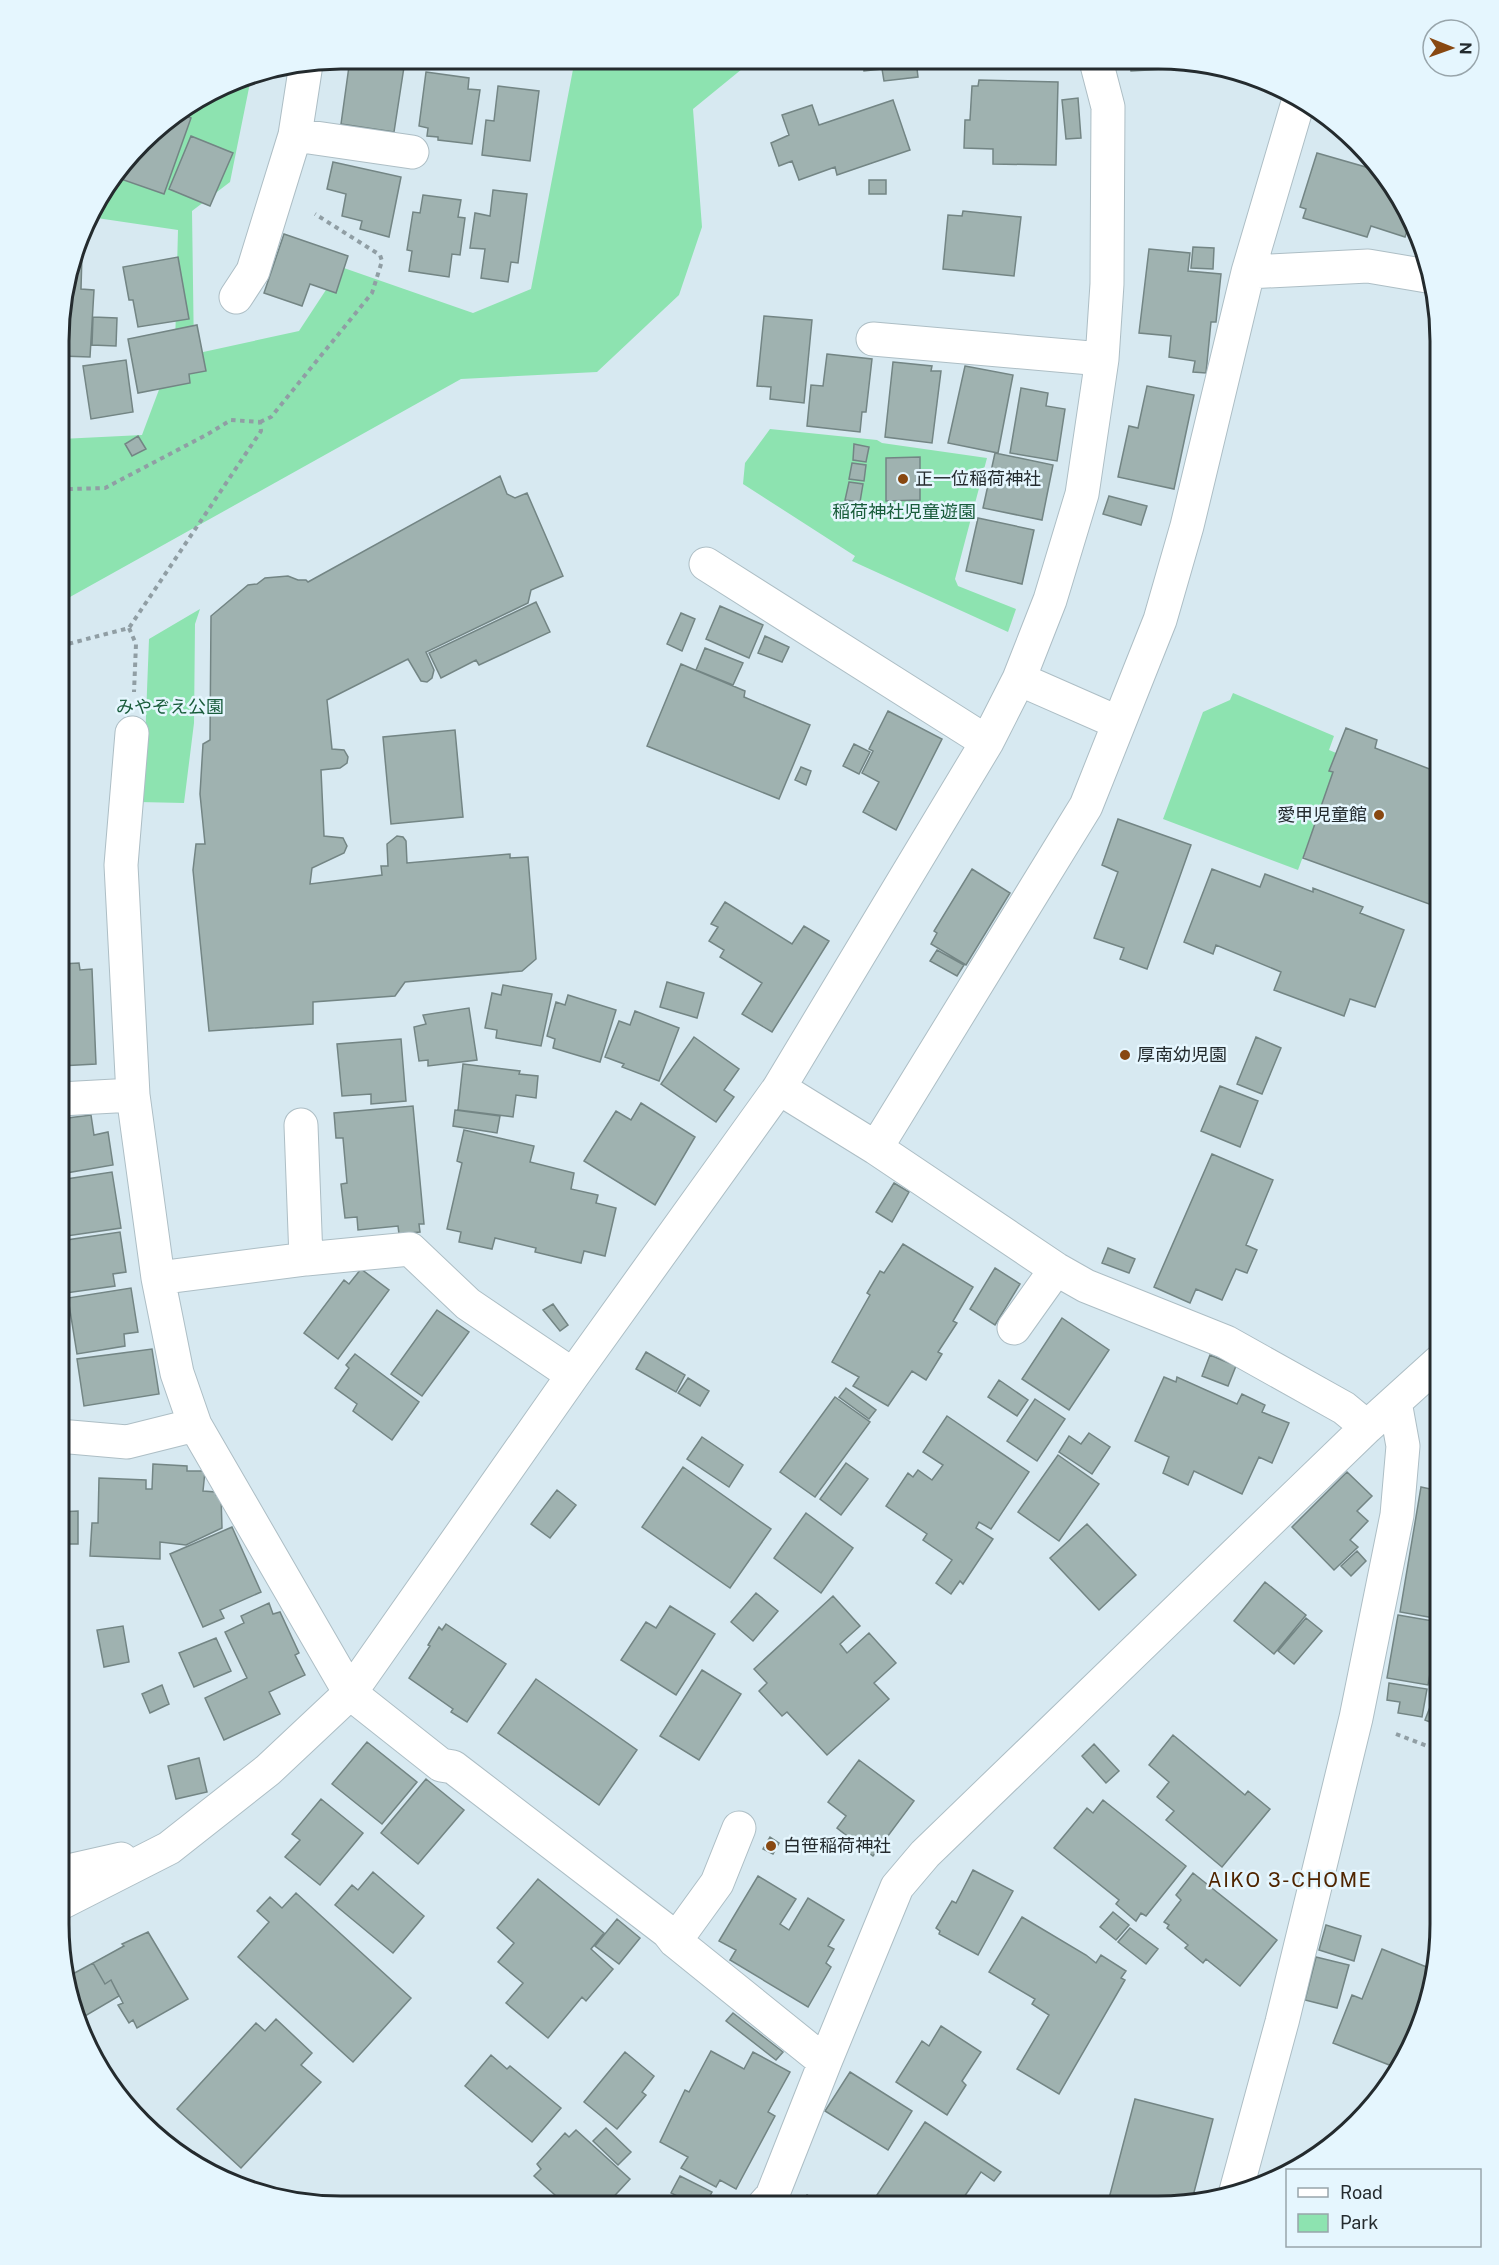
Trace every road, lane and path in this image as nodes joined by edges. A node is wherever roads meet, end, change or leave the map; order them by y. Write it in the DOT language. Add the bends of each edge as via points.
graph roads {
  1 [pos="1098,69"];
  2 [pos="305,71"];
  3 [pos="1297,107"];
  4 [pos="295,135"];
  5 [pos="412,152"];
  6 [pos="278,195"];
  7 [pos="1248,272"];
  8 [pos="1422,275"];
  9 [pos="236,297"];
  10 [pos="873,339"];
  11 [pos="1102,359"];
  12 [pos="260,422"];
  13 [pos="69,488"];
  14 [pos="706,564"];
  15 [pos="129,628"];
  16 [pos="69,644"];
  17 [pos="1019,679"];
  18 [pos="1119,723"];
  19 [pos="132,733"];
  20 [pos="987,742"];
  21 [pos="779,1088"];
  22 [pos="133,1095"];
  23 [pos="69,1099"];
  24 [pos="301,1125"];
  25 [pos="876,1148"];
  26 [pos="306,1259"];
  27 [pos="1056,1269"];
  28 [pos="158,1278"];
  29 [pos="1014,1328"];
  30 [pos="1430,1370"];
  31 [pos="573,1375"];
  32 [pos="1395,1402"];
  33 [pos="195,1425"];
  34 [pos="1367,1427"];
  35 [pos="69,1437"];
  36 [pos="350,1693"];
  37 [pos="739,1828"];
  38 [pos="169,1848"];
  39 [pos="69,1871"];
  40 [pos="69,1898"];
  41 [pos="675,1941"];
  42 [pos="825,2062"];
  43 [pos="1238,2184"];
  44 [pos="772,2196"];
  1 -- 11 [label="street" via="1108,107 1107,284"];
  2 -- 4 [label="street"];
  3 -- 7 [label="street"];
  4 -- 5 [label="street"];
  4 -- 6 [label="street"];
  6 -- 9 [label="street" via="253,271"];
  6 -- 12 [label="path" via="295,201 380,255 382,261 372,293 271,417"];
  7 -- 8 [label="street" via="1368,266"];
  7 -- 18 [label="street" via="1160,620"];
  10 -- 11 [label="street"];
  11 -- 17 [label="street" via="1082,494 1050,600"];
  12 -- 13 [label="path" via="231,420 105,488"];
  12 -- 15 [label="path" via="261,431"];
  14 -- 20 [label="street"];
  15 -- 16 [label="path"];
  15 -- 19 [label="path" via="136,645"];
  17 -- 18 [label="street"];
  17 -- 20 [label="street"];
  18 -- 25 [label="street" via="1086,806"];
  19 -- 22 [label="street" via="121,865"];
  20 -- 21 [label="street"];
  21 -- 25 [label="street"];
  21 -- 31 [label="street"];
  22 -- 23 [label="street"];
  22 -- 28 [label="street"];
  24 -- 26 [label="street"];
  25 -- 27 [label="street"];
  26 -- 28 [label="street"];
  26 -- 31 [label="street" via="410,1249 468,1304"];
  27 -- 29 [label="street"];
  27 -- 34 [label="street" via="1086,1286 1226,1342 1344,1408"];
  28 -- 33 [label="street" via="177,1372"];
  30 -- 32 [label="street"];
  31 -- 36 [label="street"];
  32 -- 34 [label="street"];
  32 -- 43 [label="street" via="1403,1446 1397,1515 1377,1617 1288,2000"];
  33 -- 35 [label="street" via="128,1442"];
  33 -- 36 [label="street"];
  34 -- 42 [label="street" via="911,1870 897,1887"];
  36 -- 38 [label="street" via="268,1770"];
  36 -- 41 [label="street" via="441,1765 453,1767"];
  37 -- 41 [label="street" via="717,1883"];
  38 -- 39 [label="street"];
  38 -- 40 [label="street"];
  41 -- 42 [label="street"];
  42 -- 44 [label="street"];
}
